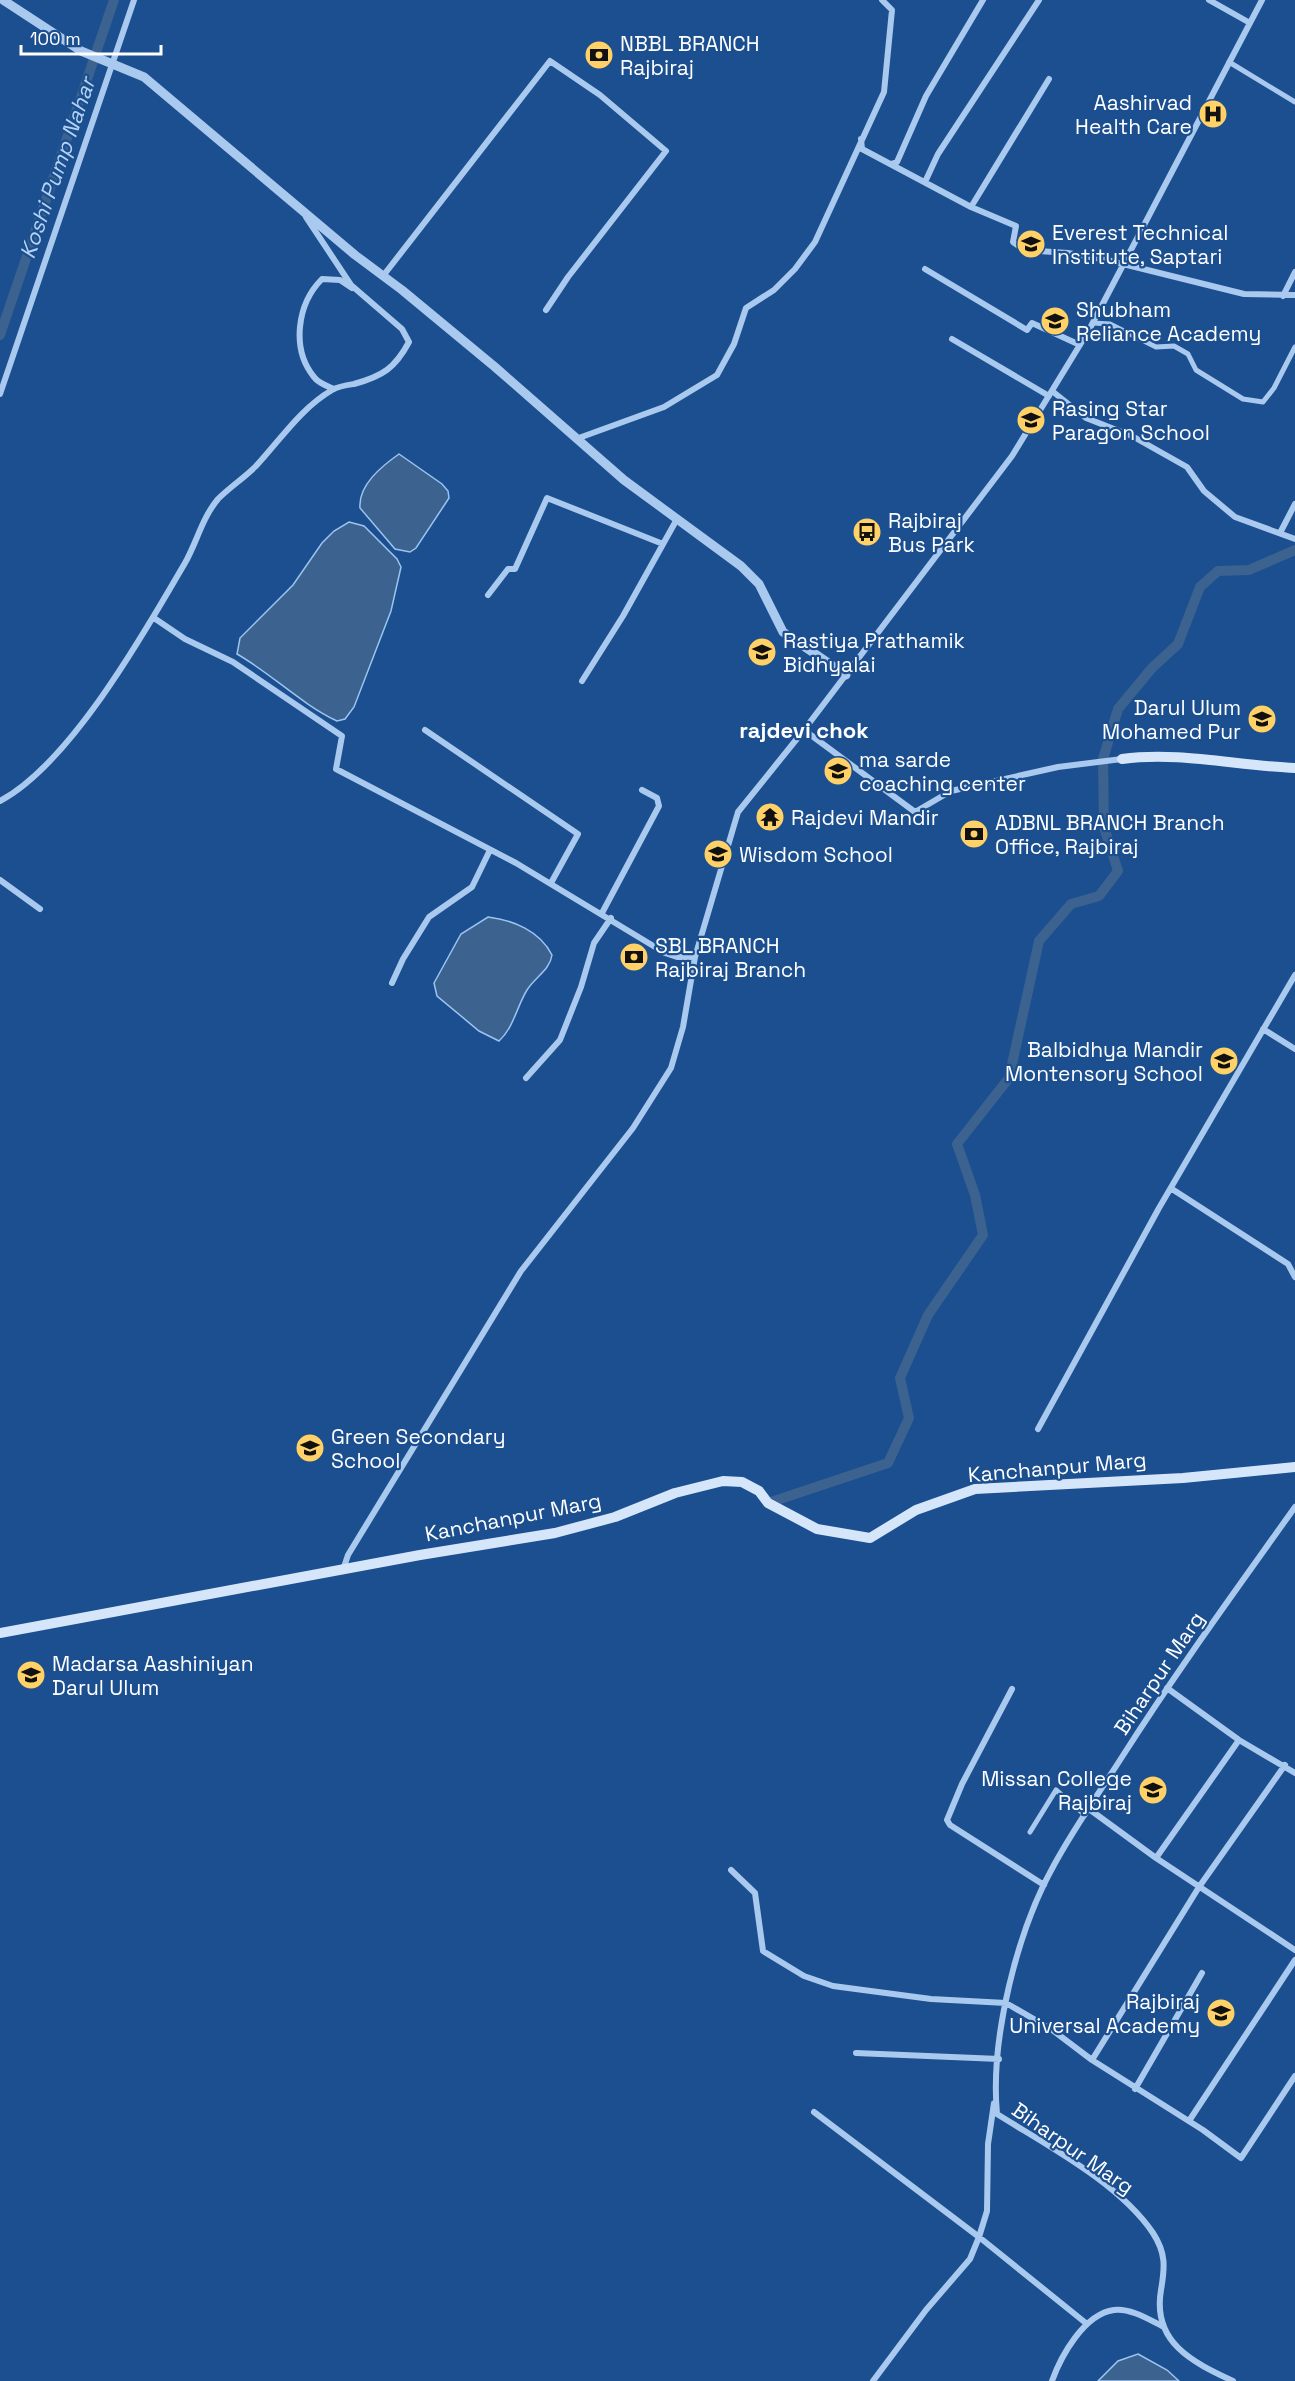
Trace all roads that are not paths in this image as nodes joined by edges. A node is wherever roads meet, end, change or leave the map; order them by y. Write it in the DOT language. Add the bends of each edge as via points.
graph roads {
  1 [pos="3,0"];
  2 [pos="134,0"];
  3 [pos="882,0"];
  4 [pos="983,0"];
  5 [pos="1039,0"];
  6 [pos="1209,0"];
  7 [pos="1262,0"];
  8 [pos="1250,23"];
  9 [pos="113,62"];
  10 [pos="1229,62"];
  11 [pos="1049,79"];
  12 [pos="1295,102"];
  13 [pos="861,139"];
  14 [pos="890,164"];
  15 [pos="925,182"];
  16 [pos="971,207"];
  17 [pos="303,211"];
  18 [pos="1123,265"];
  19 [pos="925,269"];
  20 [pos="1295,272"];
  21 [pos="383,276"];
  22 [pos="1295,295"];
  23 [pos="1283,296"];
  24 [pos="378,306"];
  25 [pos="546,310"];
  26 [pos="1093,323"];
  27 [pos="952,339"];
  28 [pos="1080,345"];
  29 [pos="1295,347"];
  30 [pos="334,389"];
  31 [pos="1051,393"];
  32 [pos="0,394"];
  33 [pos="575,440"];
  34 [pos="1295,504"];
  35 [pos="677,519"];
  36 [pos="1280,533"];
  37 [pos="1295,539"];
  38 [pos="663,544"];
  39 [pos="488,595"];
  40 [pos="154,618"];
  41 [pos="846,675"];
  42 [pos="582,681"];
  43 [pos="425,730"];
  44 [pos="804,730"];
  45 [pos="1122,759"];
  46 [pos="1295,768"];
  47 [pos="642,790"];
  48 [pos="0,801"];
  49 [pos="490,850"];
  50 [pos="0,880"];
  51 [pos="551,883"];
  52 [pos="40,909"];
  53 [pos="602,914"];
  54 [pos="611,918"];
  55 [pos="695,957"];
  56 [pos="1295,975"];
  57 [pos="392,983"];
  58 [pos="1263,1029"];
  59 [pos="1295,1049"];
  60 [pos="526,1078"];
  61 [pos="1172,1189"];
  62 [pos="1295,1277"];
  63 [pos="1038,1429"];
  64 [pos="1295,1467"];
  65 [pos="1295,1507"];
  66 [pos="343,1570"];
  67 [pos="0,1633"];
  68 [pos="1167,1688"];
  69 [pos="1012,1689"];
  70 [pos="1239,1740"];
  71 [pos="1285,1765"];
  72 [pos="1295,1773"];
  73 [pos="1087,1812"];
  74 [pos="1030,1832"];
  75 [pos="1156,1858"];
  76 [pos="731,1870"];
  77 [pos="1044,1885"];
  78 [pos="1199,1887"];
  79 [pos="1295,1950"];
  80 [pos="1295,1960"];
  81 [pos="1202,1973"];
  82 [pos="1006,2002"];
  83 [pos="856,2053"];
  84 [pos="999,2059"];
  85 [pos="1092,2060"];
  86 [pos="1295,2076"];
  87 [pos="1135,2089"];
  88 [pos="995,2100"];
  89 [pos="814,2112"];
  90 [pos="1189,2121"];
  91 [pos="979,2237"];
  92 [pos="1088,2324"];
  93 [pos="1162,2326"];
  94 [pos="873,2381"];
  95 [pos="1052,2381"];
  96 [pos="1233,2381"];
  1 -- 9 [label="street" via="81,51"];
  2 -- 9 [label="street"];
  3 -- 13 [label="street" via="892,10 889,62 884,92"];
  4 -- 14 [label="street" via="926,96 897,162"];
  5 -- 15 [label="street" via="938,154"];
  6 -- 8 [label="street"];
  7 -- 8 [label="street"];
  8 -- 10 [label="street"];
  9 -- 17 [label="street" via="144,77"];
  9 -- 32 [label="street"];
  10 -- 12 [label="street"];
  10 -- 18 [label="street"];
  11 -- 16 [label="street"];
  13 -- 14 [label="street" via="862,149"];
  13 -- 33 [label="street" via="815,242 774,290 746,308 734,344 717,375 664,407"];
  14 -- 15 [label="street"];
  15 -- 16 [label="street"];
  16 -- 18 [label="street" via="1016,226 1013,242 1024,250 1068,253"];
  17 -- 21 [label="street"];
  17 -- 24 [label="street" via="351,285"];
  18 -- 23 [label="street" via="1244,294"];
  18 -- 26 [label="street"];
  19 -- 28 [label="street" via="1027,330 1032,323"];
  20 -- 23 [label="street"];
  21 -- 25 [label="street" via="550,61 600,95 666,151"];
  21 -- 33 [label="street" via="495,367"];
  22 -- 23 [label="street"];
  24 -- 30 [label="street" via="402,329 409,342 399,360 377,378"];
  24 -- 30 [label="street" via="340,280 322,279 309,292 299,333 301,357 315,380"];
  26 -- 28 [label="street"];
  26 -- 29 [label="street" via="1110,324 1156,347 1174,346 1188,354 1196,370 1243,399 1263,402"];
  27 -- 31 [label="street"];
  28 -- 31 [label="street"];
  30 -- 40 [label="street" via="293,420 255,466 218,500 201,525 196,544"];
  31 -- 36 [label="street" via="1086,418 1132,436 1187,468 1204,491 1234,517"];
  31 -- 41 [label="street" via="1012,456"];
  33 -- 35 [label="street"];
  34 -- 36 [label="street"];
  35 -- 38 [label="street"];
  35 -- 41 [label="street" via="759,584 783,632"];
  36 -- 37 [label="street"];
  38 -- 39 [label="street" via="547,498 514,569 508,569"];
  38 -- 42 [label="street"];
  40 -- 48 [label="street" via="93,707 45,766"];
  40 -- 49 [label="street" via="185,639 233,662 342,736 336,769"];
  41 -- 44 [label="street"];
  43 -- 51 [label="street" via="578,834"];
  44 -- 45 [label="street" via="915,812 951,791 1058,767"];
  44 -- 55 [label="street" via="738,812"];
  45 -- 46 [label="main road" via="1141,756"];
  47 -- 53 [label="street" via="657,798 659,806"];
  49 -- 51 [label="street"];
  49 -- 57 [label="street" via="472,887 429,917"];
  50 -- 52 [label="street"];
  51 -- 53 [label="street"];
  53 -- 54 [label="street"];
  54 -- 55 [label="street" via="665,953"];
  54 -- 60 [label="street" via="594,943 560,1040"];
  55 -- 66 [label="street" via="683,1027 671,1068 633,1128 521,1271 348,1555"];
  56 -- 58 [label="street"];
  58 -- 59 [label="street"];
  58 -- 61 [label="street"];
  61 -- 62 [label="street" via="1288,1264"];
  61 -- 63 [label="street"];
  64 -- 66 [label="main road, Kanchanpur Marg" via="1183,1478 975,1489 916,1510 870,1538 817,1529 768,1503 759,1491 742,1482 723,1481 555,1533"];
  65 -- 68 [label="street, Biharpur Marg"];
  66 -- 67 [label="main road, Kanchanpur Marg"];
  68 -- 70 [label="street"];
  68 -- 73 [label="street, Biharpur Marg"];
  69 -- 77 [label="street" via="947,1820"];
  70 -- 71 [label="street"];
  70 -- 75 [label="street"];
  71 -- 72 [label="street"];
  71 -- 78 [label="street"];
  73 -- 74 [label="street" via="1056,1790"];
  73 -- 75 [label="street"];
  73 -- 77 [label="street, Biharpur Marg"];
  75 -- 78 [label="street"];
  76 -- 82 [label="street" via="755,1893 763,1951 804,1976 870,1992"];
  77 -- 82 [label="street, Biharpur Marg" via="1017,1955"];
  78 -- 79 [label="street"];
  78 -- 85 [label="street"];
  80 -- 90 [label="street"];
  81 -- 87 [label="street"];
  82 -- 84 [label="street, Biharpur Marg"];
  82 -- 85 [label="street" via="1052,2029"];
  83 -- 84 [label="street"];
  84 -- 88 [label="street, Biharpur Marg"];
  85 -- 87 [label="street"];
  86 -- 90 [label="street" via="1241,2158"];
  87 -- 90 [label="street"];
  88 -- 91 [label="street" via="988,2144 987,2211"];
  88 -- 93 [label="street, Biharpur Marg" via="997,2114 1113,2190 1152,2232 1166,2261 1160,2293"];
  89 -- 91 [label="street"];
  91 -- 92 [label="street"];
  91 -- 94 [label="street" via="970,2259"];
  92 -- 93 [label="street" via="1100,2314 1115,2310 1135,2313"];
  92 -- 95 [label="street"];
  93 -- 96 [label="street" via="1176,2347 1203,2367"];
}
